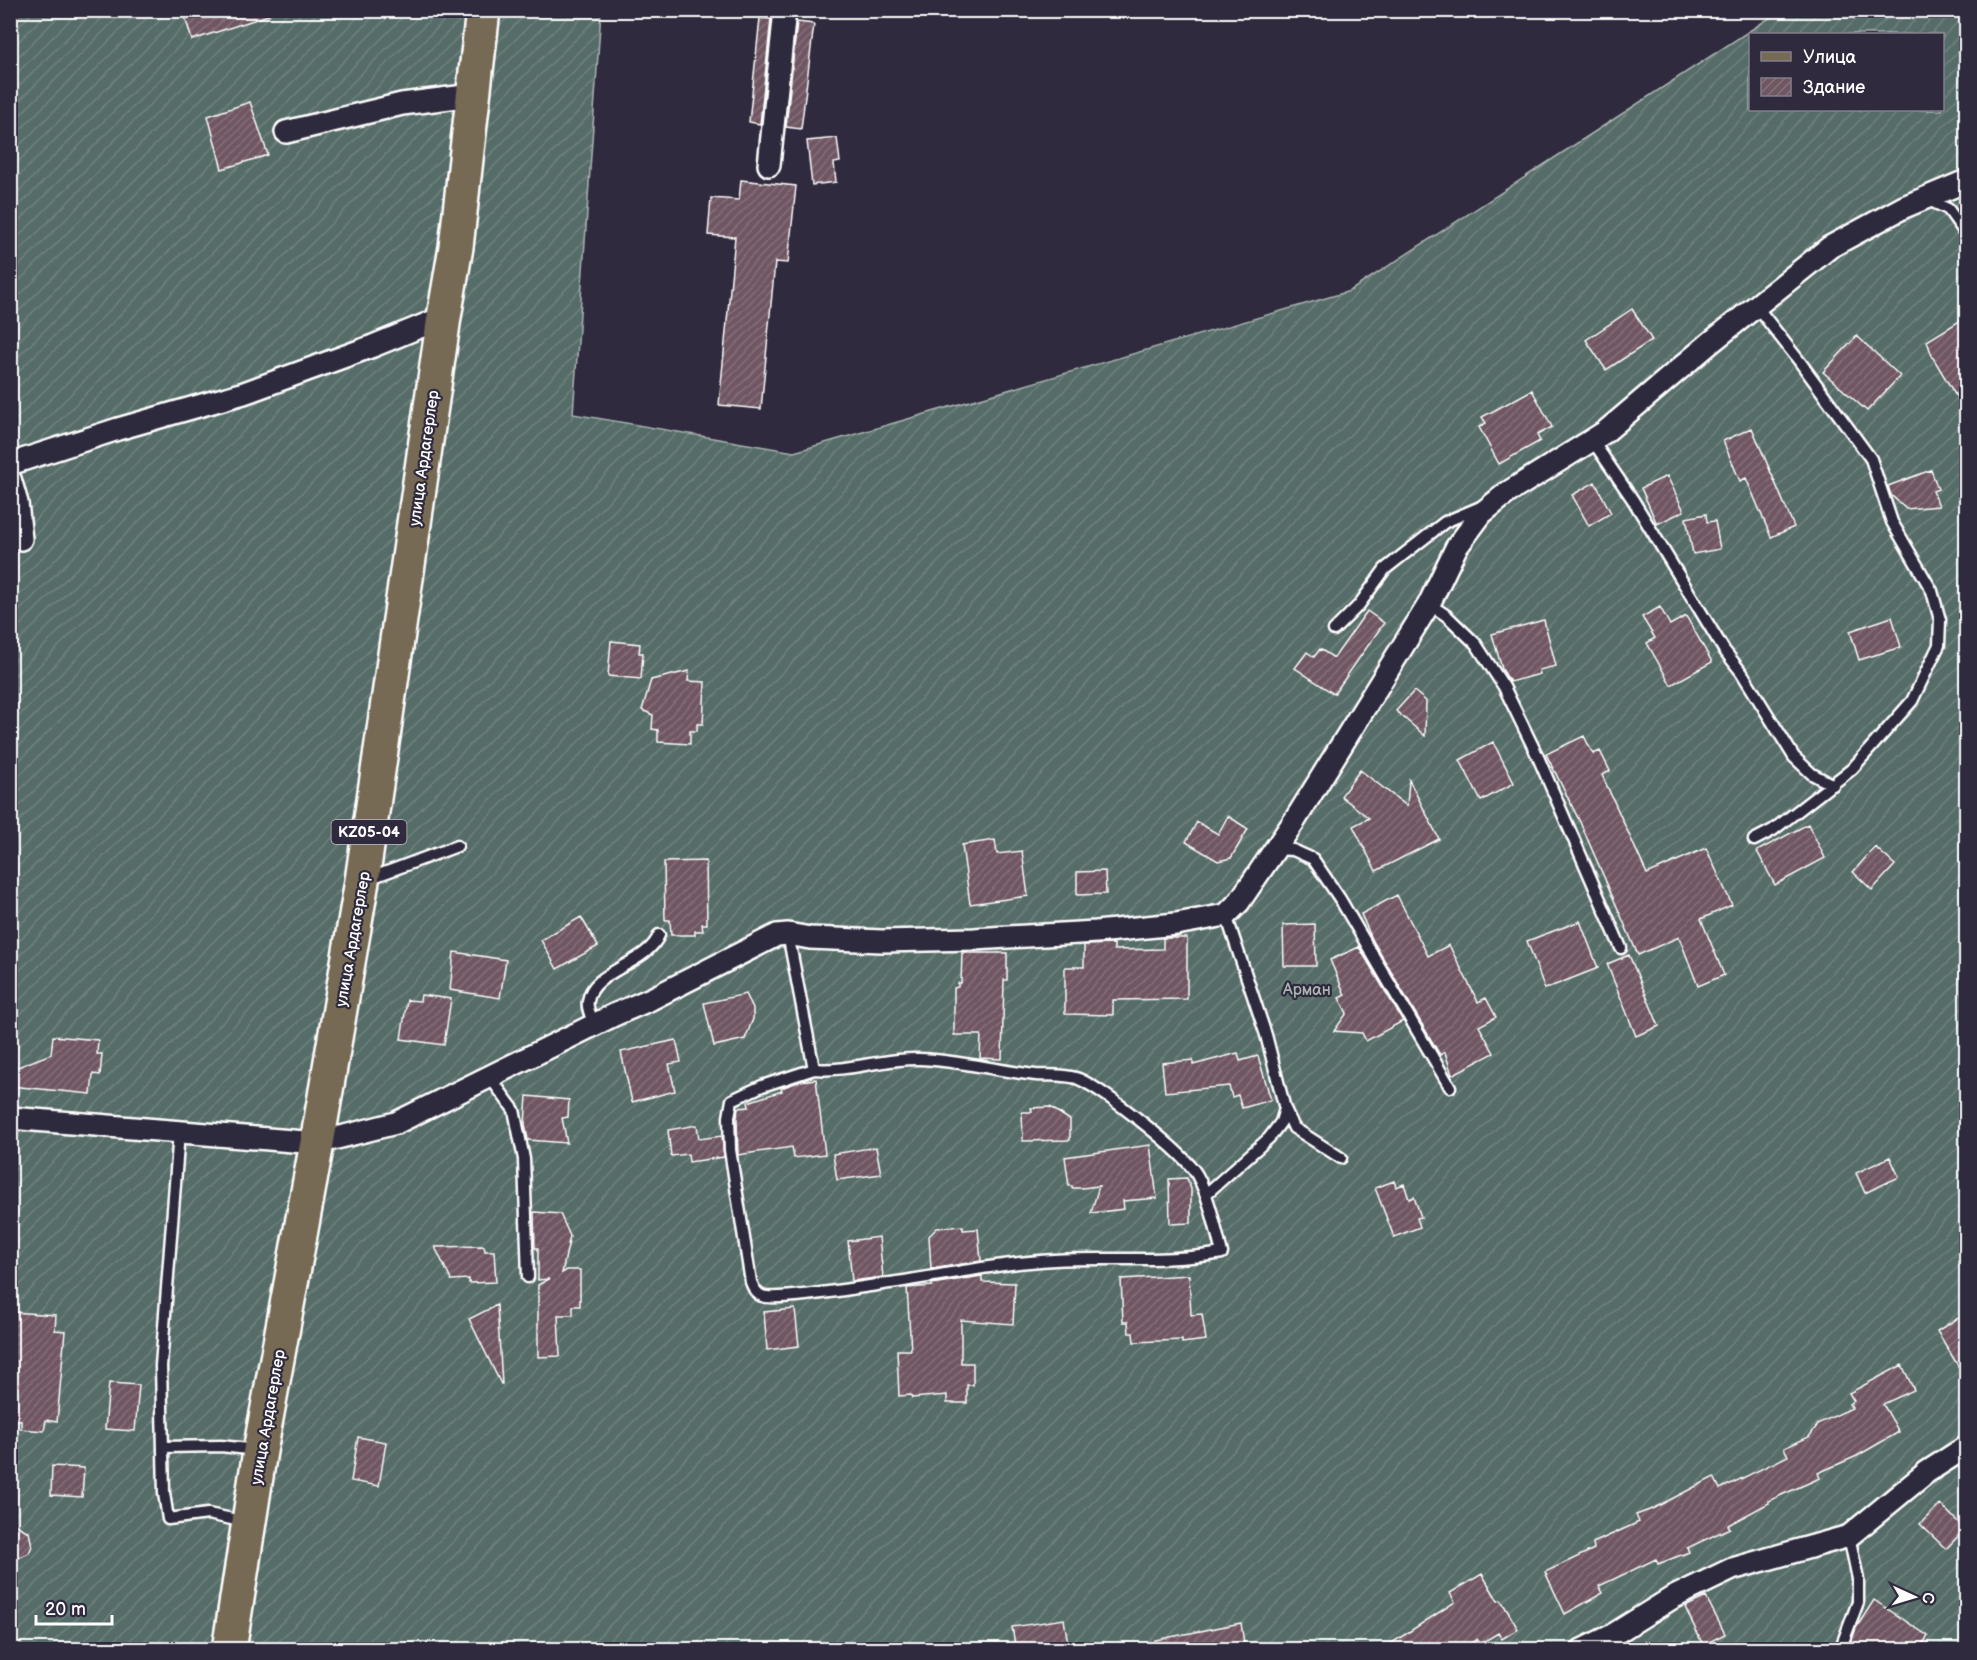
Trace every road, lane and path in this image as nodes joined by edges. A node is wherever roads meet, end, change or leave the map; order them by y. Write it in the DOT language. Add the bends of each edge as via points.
graph roads {
  1 [pos="483,10"];
  2 [pos="785,10"];
  3 [pos="473,95"];
  4 [pos="286,132"];
  5 [pos="769,165"];
  6 [pos="1966,181"];
  7 [pos="1924,198"];
  8 [pos="1966,234"];
  9 [pos="1757,307"];
  10 [pos="444,316"];
  11 [pos="1592,440"];
  12 [pos="10,464"];
  13 [pos="10,479"];
  14 [pos="1495,502"];
  15 [pos="21,539"];
  16 [pos="1430,604"];
  17 [pos="1334,630"];
  18 [pos="1833,785"];
  19 [pos="1754,840"];
  20 [pos="457,846"];
  21 [pos="1276,849"];
  22 [pos="362,881"];
  23 [pos="1226,915"];
  24 [pos="788,933"];
  25 [pos="659,935"];
  26 [pos="1621,948"];
  27 [pos="594,1024"];
  28 [pos="814,1069"];
  29 [pos="489,1076"];
  30 [pos="1450,1087"];
  31 [pos="1285,1109"];
  32 [pos="10,1118"];
  33 [pos="179,1132"];
  34 [pos="317,1143"];
  35 [pos="1341,1158"];
  36 [pos="1206,1194"];
  37 [pos="528,1277"];
  38 [pos="163,1447"];
  39 [pos="1966,1447"];
  40 [pos="260,1451"];
  41 [pos="248,1522"];
  42 [pos="1849,1536"];
  43 [pos="229,1650"];
  44 [pos="1582,1650"];
  45 [pos="1840,1650"];
  1 -- 3 [label="main road, улица Ардагерлер / KZ05-04"];
  2 -- 5 [label="street"];
  3 -- 4 [label="street" via="402,104"];
  3 -- 10 [label="main road, улица Ардагерлер / KZ05-04"];
  6 -- 7 [label="street"];
  7 -- 8 [label="lane" via="1948,209"];
  7 -- 9 [label="street" via="1830,247"];
  9 -- 11 [label="street"];
  9 -- 18 [label="lane" via="1870,459 1892,522 1932,591 1940,620 1939,645 1912,701 1852,770"];
  10 -- 12 [label="street" via="244,393"];
  10 -- 22 [label="main road, улица Ардагерлер / KZ05-04"];
  11 -- 14 [label="street"];
  11 -- 18 [label="lane" via="1794,757 1812,774"];
  13 -- 15 [label="street"];
  14 -- 16 [label="street" via="1456,548"];
  14 -- 17 [label="lane" via="1445,522 1385,569 1359,605"];
  16 -- 21 [label="street"];
  16 -- 26 [label="lane" via="1476,644 1504,687"];
  18 -- 19 [label="lane"];
  20 -- 22 [label="lane"];
  21 -- 23 [label="street" via="1239,903"];
  21 -- 30 [label="lane" via="1293,850 1313,859"];
  22 -- 34 [label="main road, улица Ардагерлер / KZ05-04"];
  23 -- 24 [label="street" via="1096,932 974,939 882,941 810,938"];
  23 -- 31 [label="lane" via="1266,1035"];
  24 -- 27 [label="street"];
  24 -- 28 [label="lane"];
  25 -- 27 [label="lane" via="654,945 592,989 587,1003"];
  27 -- 29 [label="street"];
  28 -- 36 [label="lane" via="830,1071 918,1059 1080,1078 1183,1158"];
  28 -- 36 [label="lane" via="732,1100 730,1150 751,1282 762,1296 864,1287 1045,1261 1162,1260 1222,1253"];
  29 -- 34 [label="street" via="396,1123"];
  29 -- 37 [label="lane" via="514,1110 524,1160"];
  31 -- 35 [label="lane" via="1294,1128"];
  31 -- 36 [label="lane" via="1269,1138"];
  32 -- 33 [label="street"];
  33 -- 34 [label="street"];
  33 -- 38 [label="lane" via="161,1366"];
  34 -- 40 [label="main road, улица Ардагерлер / KZ05-04"];
  38 -- 40 [label="lane" via="221,1446"];
  38 -- 41 [label="lane" via="168,1519 208,1514"];
  39 -- 42 [label="street" via="1927,1472"];
  40 -- 41 [label="main road, улица Ардагерлер / KZ05-04"];
  41 -- 43 [label="main road, улица Ардагерлер / KZ05-04"];
  42 -- 44 [label="street" via="1732,1569"];
  42 -- 45 [label="lane" via="1858,1579 1858,1602"];
}
